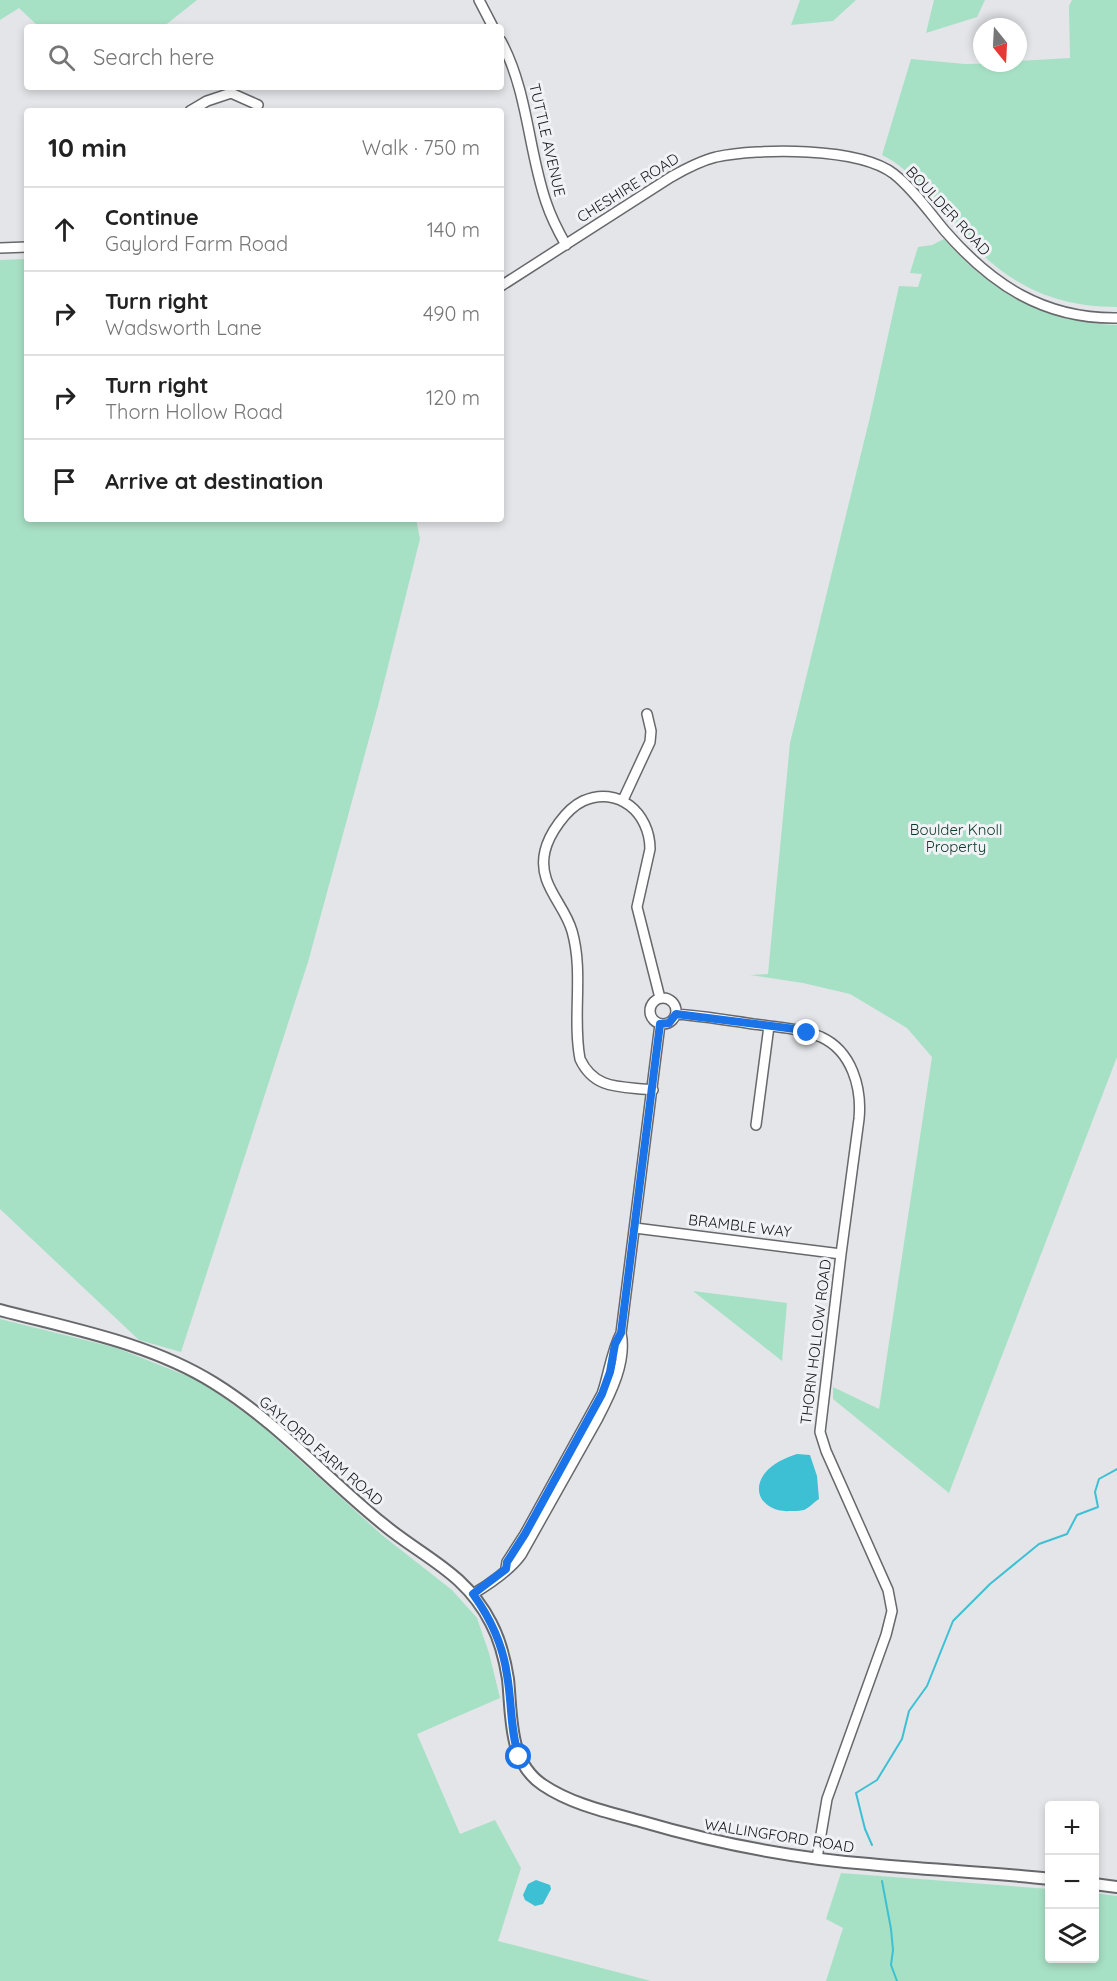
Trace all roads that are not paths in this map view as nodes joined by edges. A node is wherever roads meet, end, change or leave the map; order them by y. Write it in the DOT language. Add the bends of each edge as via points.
graph roads {
  1 [pos="478,0"];
  2 [pos="492,24"];
  3 [pos="504,47"];
  4 [pos="258,105"];
  5 [pos="195,108"];
  6 [pos="784,152"];
  7 [pos="566,244"];
  8 [pos="24,247"];
  9 [pos="0,248"];
  10 [pos="504,284"];
  11 [pos="1117,318"];
  12 [pos="647,714"];
  13 [pos="623,800"];
  14 [pos="660,998"];
  15 [pos="676,1014"];
  16 [pos="660,1024"];
  17 [pos="769,1026"];
  18 [pos="653,1090"];
  19 [pos="756,1125"];
  20 [pos="634,1228"];
  21 [pos="841,1254"];
  22 [pos="0,1310"];
  23 [pos="473,1594"];
  24 [pos="513,1729"];
  25 [pos="817,1858"];
  26 [pos="1045,1878"];
  27 [pos="1099,1885"];
  28 [pos="1117,1887"];
  1 -- 2 [label="street"];
  3 -- 7 [label="street, TUTTLE AVENUE" via="523,96 546,202"];
  4 -- 5 [label="street" via="231,93"];
  6 -- 7 [label="street, CHESHIRE ROAD" via="736,154 698,163"];
  6 -- 11 [label="street, BOULDER ROAD" via="852,158 883,167 905,185 989,276 1035,303 1061,312"];
  7 -- 10 [label="street, CHESHIRE ROAD"];
  8 -- 9 [label="street"];
  12 -- 13 [label="street" via="650,742"];
  13 -- 14 [label="street" via="639,813 648,831 650,849 638,907"];
  13 -- 18 [label="street" via="591,798 572,808 549,841 543,870 571,927 576,948 579,1050 585,1068 600,1082"];
  14 -- 15 [label="street" via="672,1001"];
  14 -- 16 [label="street" via="650,1009 653,1020"];
  15 -- 16 [label="street" via="669,1023"];
  15 -- 17 [label="street, THORN HOLLOW ROAD"];
  16 -- 18 [label="street"];
  17 -- 19 [label="street"];
  17 -- 21 [label="street, THORN HOLLOW ROAD" via="795,1029 828,1041 848,1063 858,1086 861,1102"];
  18 -- 20 [label="street"];
  20 -- 21 [label="street, BRAMBLE WAY"];
  20 -- 23 [label="street" via="623,1343 609,1396 514,1565"];
  21 -- 25 [label="street, THORN HOLLOW ROAD" via="820,1432 884,1579 892,1611 827,1799"];
  22 -- 23 [label="street, GAYLORD FARM ROAD" via="138,1348 211,1381 256,1412 361,1507 442,1565"];
  23 -- 24 [label="street, GAYLORD FARM ROAD" via="491,1623 503,1655"];
  24 -- 25 [label="street, WALLINGFORD ROAD" via="519,1757 531,1776 572,1800 705,1840"];
  25 -- 26 [label="street, WALLINGFORD ROAD"];
  27 -- 28 [label="street"];
}
